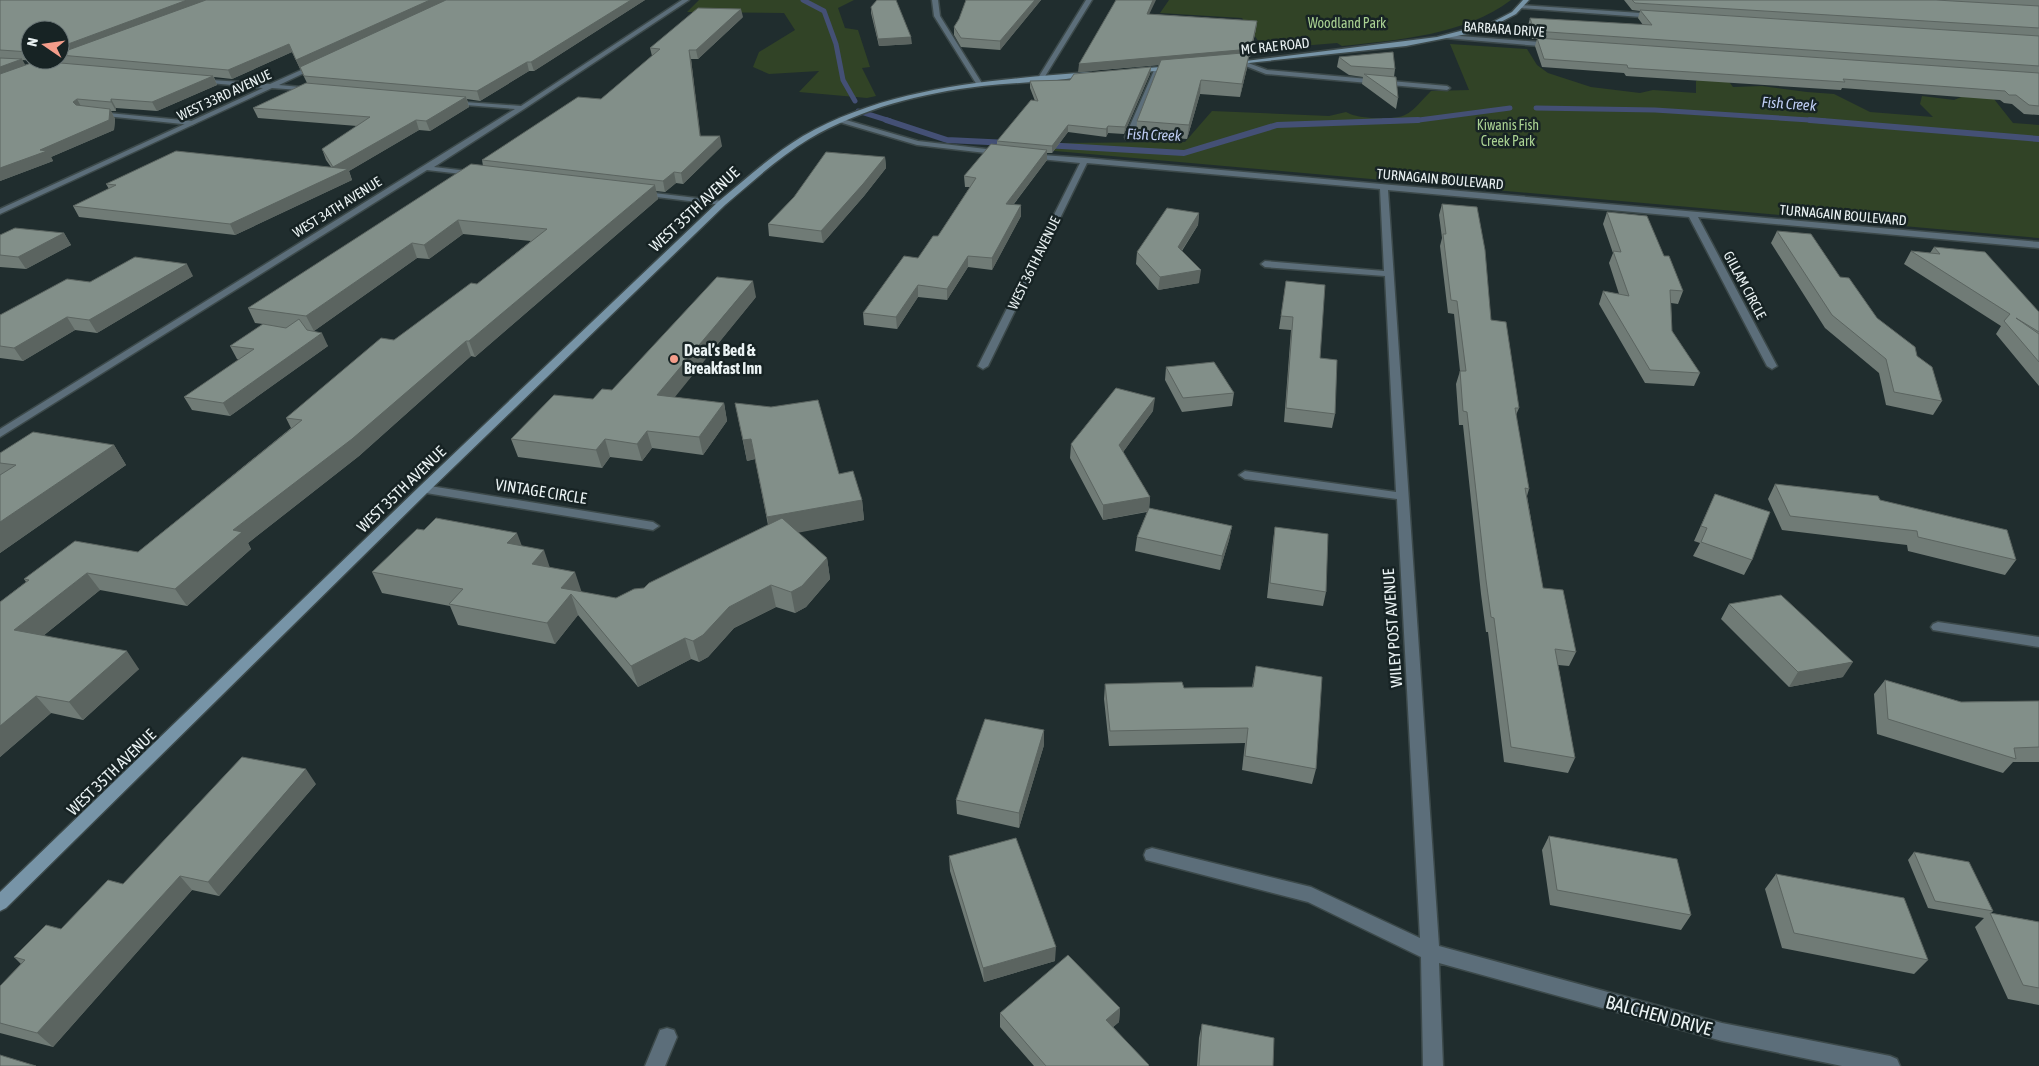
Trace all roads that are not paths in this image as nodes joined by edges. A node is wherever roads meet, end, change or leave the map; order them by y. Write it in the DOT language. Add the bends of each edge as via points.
graph roads {
  1 [pos="686,0"];
  2 [pos="934,0"];
  3 [pos="1089,0"];
  4 [pos="1526,0"];
  5 [pos="1521,7"];
  6 [pos="1666,17"];
  7 [pos="1447,37"];
  8 [pos="1556,45"];
  9 [pos="325,62"];
  10 [pos="1240,62"];
  11 [pos="1222,64"];
  12 [pos="1185,67"];
  13 [pos="1157,69"];
  14 [pos="1129,71"];
  15 [pos="1101,74"];
  16 [pos="1040,78"];
  17 [pos="194,80"];
  18 [pos="980,85"];
  19 [pos="272,86"];
  20 [pos="1446,88"];
  21 [pos="320,91"];
  22 [pos="445,101"];
  23 [pos="522,108"];
  24 [pos="93,113"];
  25 [pos="842,120"];
  26 [pos="192,123"];
  27 [pos="1128,137"];
  28 [pos="1010,154"];
  29 [pos="1019,155"];
  30 [pos="1085,160"];
  31 [pos="426,168"];
  32 [pos="486,175"];
  33 [pos="1384,188"];
  34 [pos="635,193"];
  35 [pos="722,203"];
  36 [pos="0,212"];
  37 [pos="1693,216"];
  38 [pos="2034,245"];
  39 [pos="2039,253"];
  40 [pos="1265,264"];
  41 [pos="1389,274"];
  42 [pos="983,366"];
  43 [pos="1772,366"];
  44 [pos="0,434"];
  45 [pos="1245,475"];
  46 [pos="424,489"];
  47 [pos="1402,496"];
  48 [pos="654,526"];
  49 [pos="1938,627"];
  50 [pos="2039,642"];
  51 [pos="1152,855"];
  52 [pos="0,902"];
  53 [pos="1430,952"];
  54 [pos="667,1037"];
  55 [pos="655,1066"];
  56 [pos="1433,1066"];
  57 [pos="1890,1066"];
  1 -- 23 [label="street, WEST 34TH AVENUE"];
  2 -- 18 [label="street" via="937,16"];
  3 -- 16 [label="street"];
  4 -- 5 [label="street, MC RAE ROAD"];
  5 -- 6 [label="street"];
  5 -- 7 [label="street, MC RAE ROAD" via="1498,22"];
  7 -- 8 [label="street, BARBARA DRIVE"];
  7 -- 10 [label="street, MC RAE ROAD"];
  9 -- 19 [label="street, WEST 33RD AVENUE"];
  10 -- 11 [label="street, MC RAE ROAD"];
  10 -- 20 [label="street" via="1266,72"];
  12 -- 13 [label="street"];
  13 -- 14 [label="street"];
  13 -- 27 [label="street"];
  15 -- 16 [label="street"];
  16 -- 18 [label="street"];
  17 -- 19 [label="street"];
  18 -- 25 [label="street" via="908,97"];
  19 -- 21 [label="street"];
  19 -- 26 [label="street, WEST 33RD AVENUE"];
  22 -- 23 [label="street"];
  23 -- 31 [label="street, WEST 34TH AVENUE"];
  24 -- 26 [label="street"];
  25 -- 28 [label="street" via="917,143"];
  25 -- 35 [label="street, WEST 35TH AVENUE" via="808,137 769,163"];
  26 -- 36 [label="street, WEST 33RD AVENUE"];
  29 -- 30 [label="street, TURNAGAIN BOULEVARD"];
  30 -- 33 [label="street, TURNAGAIN BOULEVARD"];
  30 -- 42 [label="street, WEST 36TH AVENUE"];
  31 -- 32 [label="street"];
  31 -- 44 [label="street, WEST 34TH AVENUE"];
  33 -- 37 [label="street, TURNAGAIN BOULEVARD"];
  33 -- 41 [label="street, WILEY POST AVENUE"];
  34 -- 35 [label="street"];
  35 -- 46 [label="street, WEST 35TH AVENUE"];
  37 -- 38 [label="street, TURNAGAIN BOULEVARD"];
  37 -- 43 [label="street, GILLAM CIRCLE"];
  38 -- 39 [label="street"];
  40 -- 41 [label="street"];
  41 -- 47 [label="street, WILEY POST AVENUE"];
  45 -- 47 [label="street"];
  46 -- 48 [label="street, VINTAGE CIRCLE"];
  46 -- 52 [label="street, WEST 35TH AVENUE"];
  47 -- 53 [label="street, WILEY POST AVENUE"];
  49 -- 50 [label="street"];
  51 -- 53 [label="street, BALCHEN DRIVE" via="1311,895"];
  53 -- 56 [label="street, WILEY POST AVENUE"];
  53 -- 57 [label="street, BALCHEN DRIVE" via="1722,1032"];
  54 -- 55 [label="street"];
}
